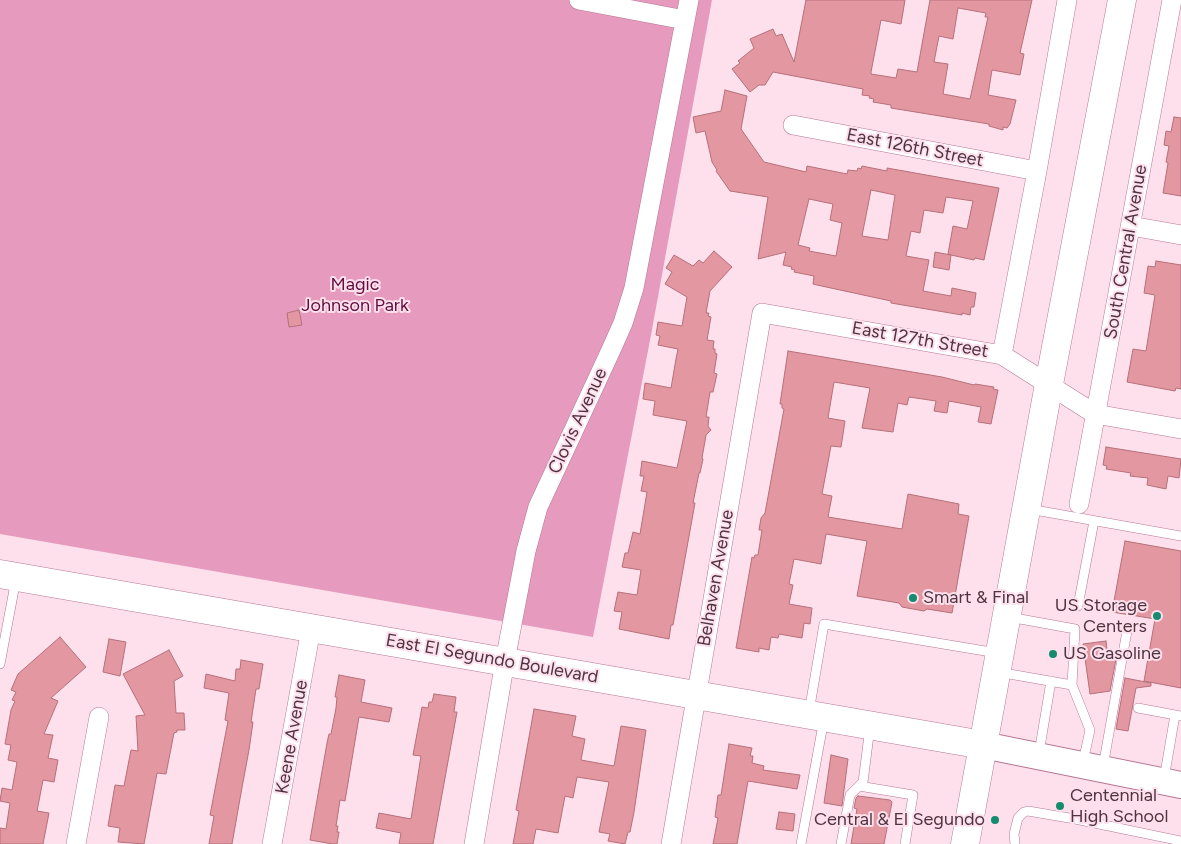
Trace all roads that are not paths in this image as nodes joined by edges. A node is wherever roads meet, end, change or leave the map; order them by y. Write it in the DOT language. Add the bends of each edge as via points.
graph roads {
  1 [pos="579,0"];
  2 [pos="689,0"];
  3 [pos="1067,0"];
  4 [pos="1122,0"];
  5 [pos="1172,0"];
  6 [pos="685,20"];
  7 [pos="1173,40"];
  8 [pos="792,125"];
  9 [pos="1037,170"];
  10 [pos="1131,226"];
  11 [pos="1181,235"];
  12 [pos="762,313"];
  13 [pos="1002,355"];
  14 [pos="1049,384"];
  15 [pos="1095,414"];
  16 [pos="1181,429"];
  17 [pos="1028,500"];
  18 [pos="1079,504"];
  19 [pos="1094,521"];
  20 [pos="1181,536"];
  21 [pos="8,576"];
  22 [pos="1078,606"];
  23 [pos="1006,616"];
  24 [pos="312,629"];
  25 [pos="3,631"];
  26 [pos="1127,631"];
  27 [pos="505,661"];
  28 [pos="998,662"];
  29 [pos="0,664"];
  30 [pos="1051,681"];
  31 [pos="1072,685"];
  32 [pos="696,694"];
  33 [pos="1138,708"];
  34 [pos="817,715"];
  35 [pos="1178,716"];
  36 [pos="99,717"];
  37 [pos="870,724"];
  38 [pos="983,745"];
  39 [pos="1038,756"];
  40 [pos="1092,767"];
  41 [pos="1172,784"];
  42 [pos="859,786"];
  43 [pos="1181,841"];
  44 [pos="76,844"];
  45 [pos="272,844"];
  46 [pos="474,844"];
  47 [pos="672,844"];
  48 [pos="801,844"];
  49 [pos="841,844"];
  50 [pos="905,844"];
  51 [pos="965,844"];
  52 [pos="1015,844"];
  1 -- 6 [label="street"];
  2 -- 6 [label="street, Clovis Avenue"];
  3 -- 9 [label="street"];
  4 -- 14 [label="main road"];
  5 -- 7 [label="street, South Central Avenue"];
  6 -- 27 [label="street, Clovis Avenue" via="634,288 611,350 538,507 526,551"];
  7 -- 10 [label="street, South Central Avenue"];
  8 -- 9 [label="street, East 126th Street"];
  9 -- 13 [label="street"];
  10 -- 11 [label="street"];
  10 -- 15 [label="street, South Central Avenue"];
  12 -- 13 [label="street, East 127th Street"];
  12 -- 32 [label="street, Belhaven Avenue"];
  13 -- 14 [label="street, East 127th Street"];
  14 -- 15 [label="street, East 127th Street"];
  14 -- 17 [label="main road"];
  15 -- 16 [label="street, East 127th Street"];
  15 -- 18 [label="street, South Central Avenue"];
  17 -- 19 [label="lane"];
  17 -- 23 [label="main road"];
  19 -- 20 [label="lane"];
  19 -- 22 [label="lane"];
  21 -- 24 [label="main road, East El Segundo Boulevard"];
  21 -- 25 [label="lane"];
  23 -- 28 [label="main road"];
  23 -- 31 [label="lane" via="1076,629"];
  24 -- 27 [label="main road, East El Segundo Boulevard"];
  24 -- 45 [label="street, Keene Avenue"];
  25 -- 29 [label="lane"];
  26 -- 40 [label="lane"];
  27 -- 32 [label="main road, East El Segundo Boulevard"];
  27 -- 46 [label="street, Clovis Avenue"];
  28 -- 30 [label="lane"];
  28 -- 34 [label="lane" via="824,624"];
  28 -- 38 [label="main road"];
  30 -- 31 [label="lane"];
  30 -- 39 [label="lane"];
  31 -- 40 [label="lane" via="1090,730"];
  32 -- 34 [label="main road, East El Segundo Boulevard"];
  32 -- 47 [label="street, Belhaven Avenue"];
  33 -- 35 [label="lane"];
  34 -- 37 [label="main road, East El Segundo Boulevard"];
  34 -- 48 [label="lane"];
  35 -- 41 [label="lane"];
  36 -- 44 [label="street"];
  37 -- 38 [label="main road, East El Segundo Boulevard"];
  37 -- 42 [label="lane"];
  38 -- 39 [label="main road"];
  38 -- 51 [label="main road"];
  39 -- 40 [label="main road"];
  40 -- 41 [label="main road"];
  42 -- 49 [label="lane" via="850,796"];
  42 -- 50 [label="lane" via="913,795"];
  43 -- 52 [label="lane" via="1028,811 1018,818"];
}
